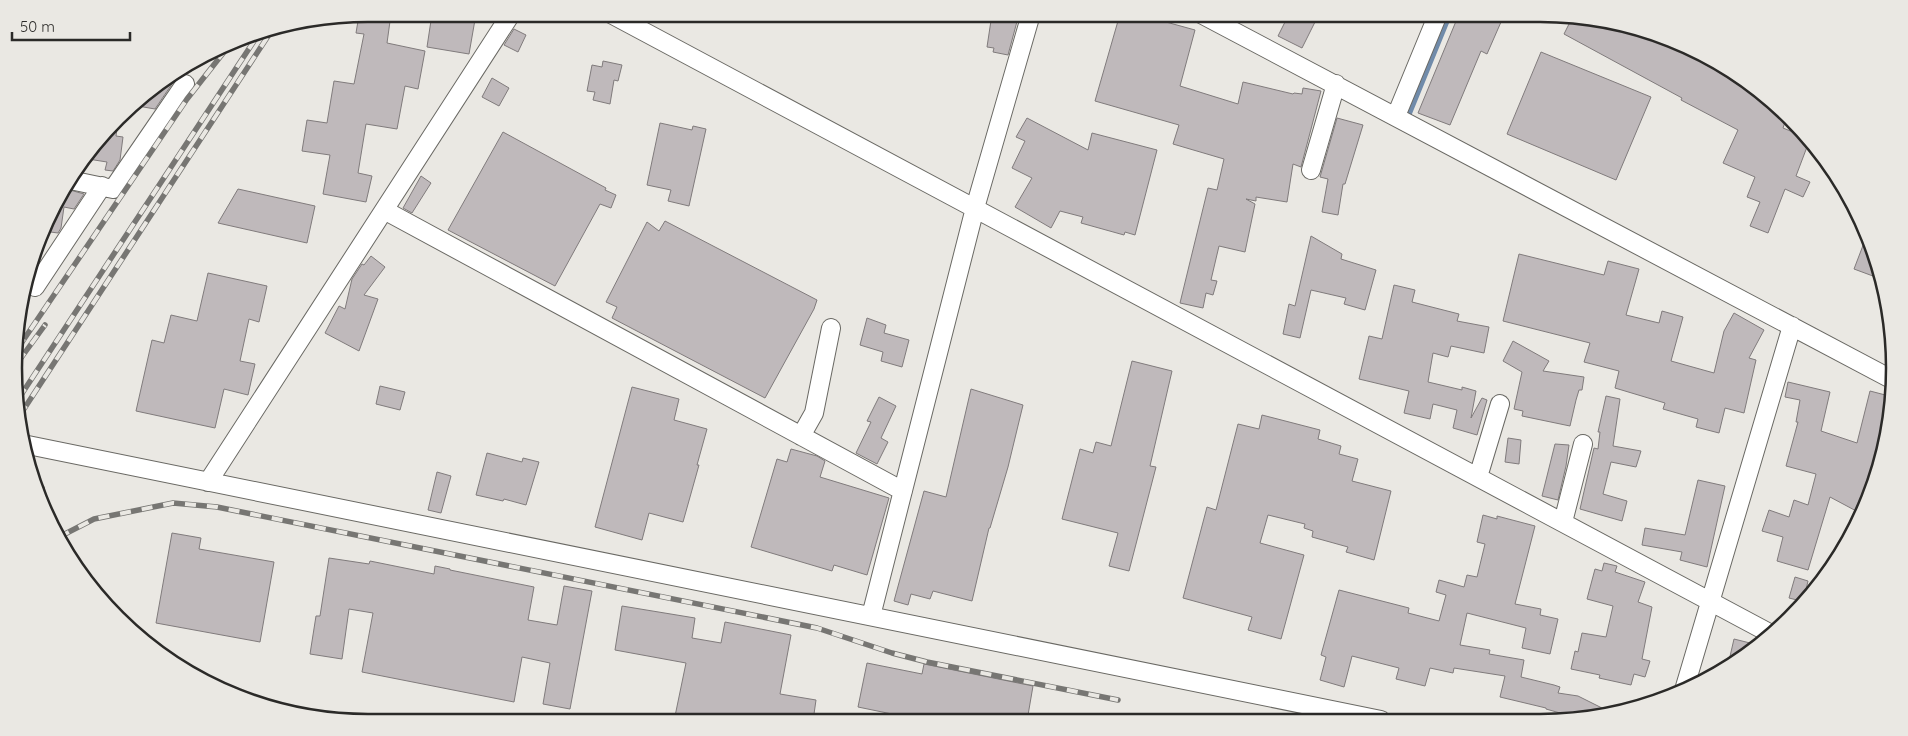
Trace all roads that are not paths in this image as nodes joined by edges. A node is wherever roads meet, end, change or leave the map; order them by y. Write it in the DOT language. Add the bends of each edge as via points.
graph roads {
  1 [pos="506,22"];
  2 [pos="626,22"];
  3 [pos="1029,22"];
  4 [pos="1216,22"];
  5 [pos="1435,22"];
  6 [pos="185,84"];
  7 [pos="1336,84"];
  8 [pos="1396,116"];
  9 [pos="1311,170"];
  10 [pos="78,181"];
  11 [pos="102,186"];
  12 [pos="975,208"];
  13 [pos="384,210"];
  14 [pos="35,287"];
  15 [pos="1792,326"];
  16 [pos="831,328"];
  17 [pos="1886,376"];
  18 [pos="1500,404"];
  19 [pos="801,436"];
  20 [pos="1583,444"];
  21 [pos="31,446"];
  22 [pos="1478,477"];
  23 [pos="208,482"];
  24 [pos="903,491"];
  25 [pos="1563,522"];
  26 [pos="1710,601"];
  27 [pos="871,616"];
  28 [pos="1765,631"];
  29 [pos="1687,681"];
  30 [pos="1352,714"];
  1 -- 13 [label="street"];
  2 -- 12 [label="street"];
  3 -- 12 [label="street"];
  4 -- 7 [label="street"];
  5 -- 8 [label="street"];
  6 -- 11 [label="street" via="113,189"];
  7 -- 8 [label="street"];
  7 -- 9 [label="street"];
  8 -- 15 [label="street"];
  10 -- 11 [label="street"];
  11 -- 14 [label="street"];
  12 -- 22 [label="street"];
  12 -- 24 [label="street"];
  13 -- 19 [label="street"];
  13 -- 23 [label="street"];
  15 -- 17 [label="street"];
  15 -- 26 [label="street"];
  16 -- 19 [label="street" via="814,413"];
  18 -- 22 [label="street"];
  19 -- 24 [label="street"];
  20 -- 25 [label="street"];
  21 -- 23 [label="street"];
  22 -- 25 [label="street"];
  23 -- 27 [label="street"];
  24 -- 27 [label="street"];
  25 -- 26 [label="street"];
  26 -- 28 [label="street"];
  26 -- 29 [label="street"];
  27 -- 30 [label="street"];
}
